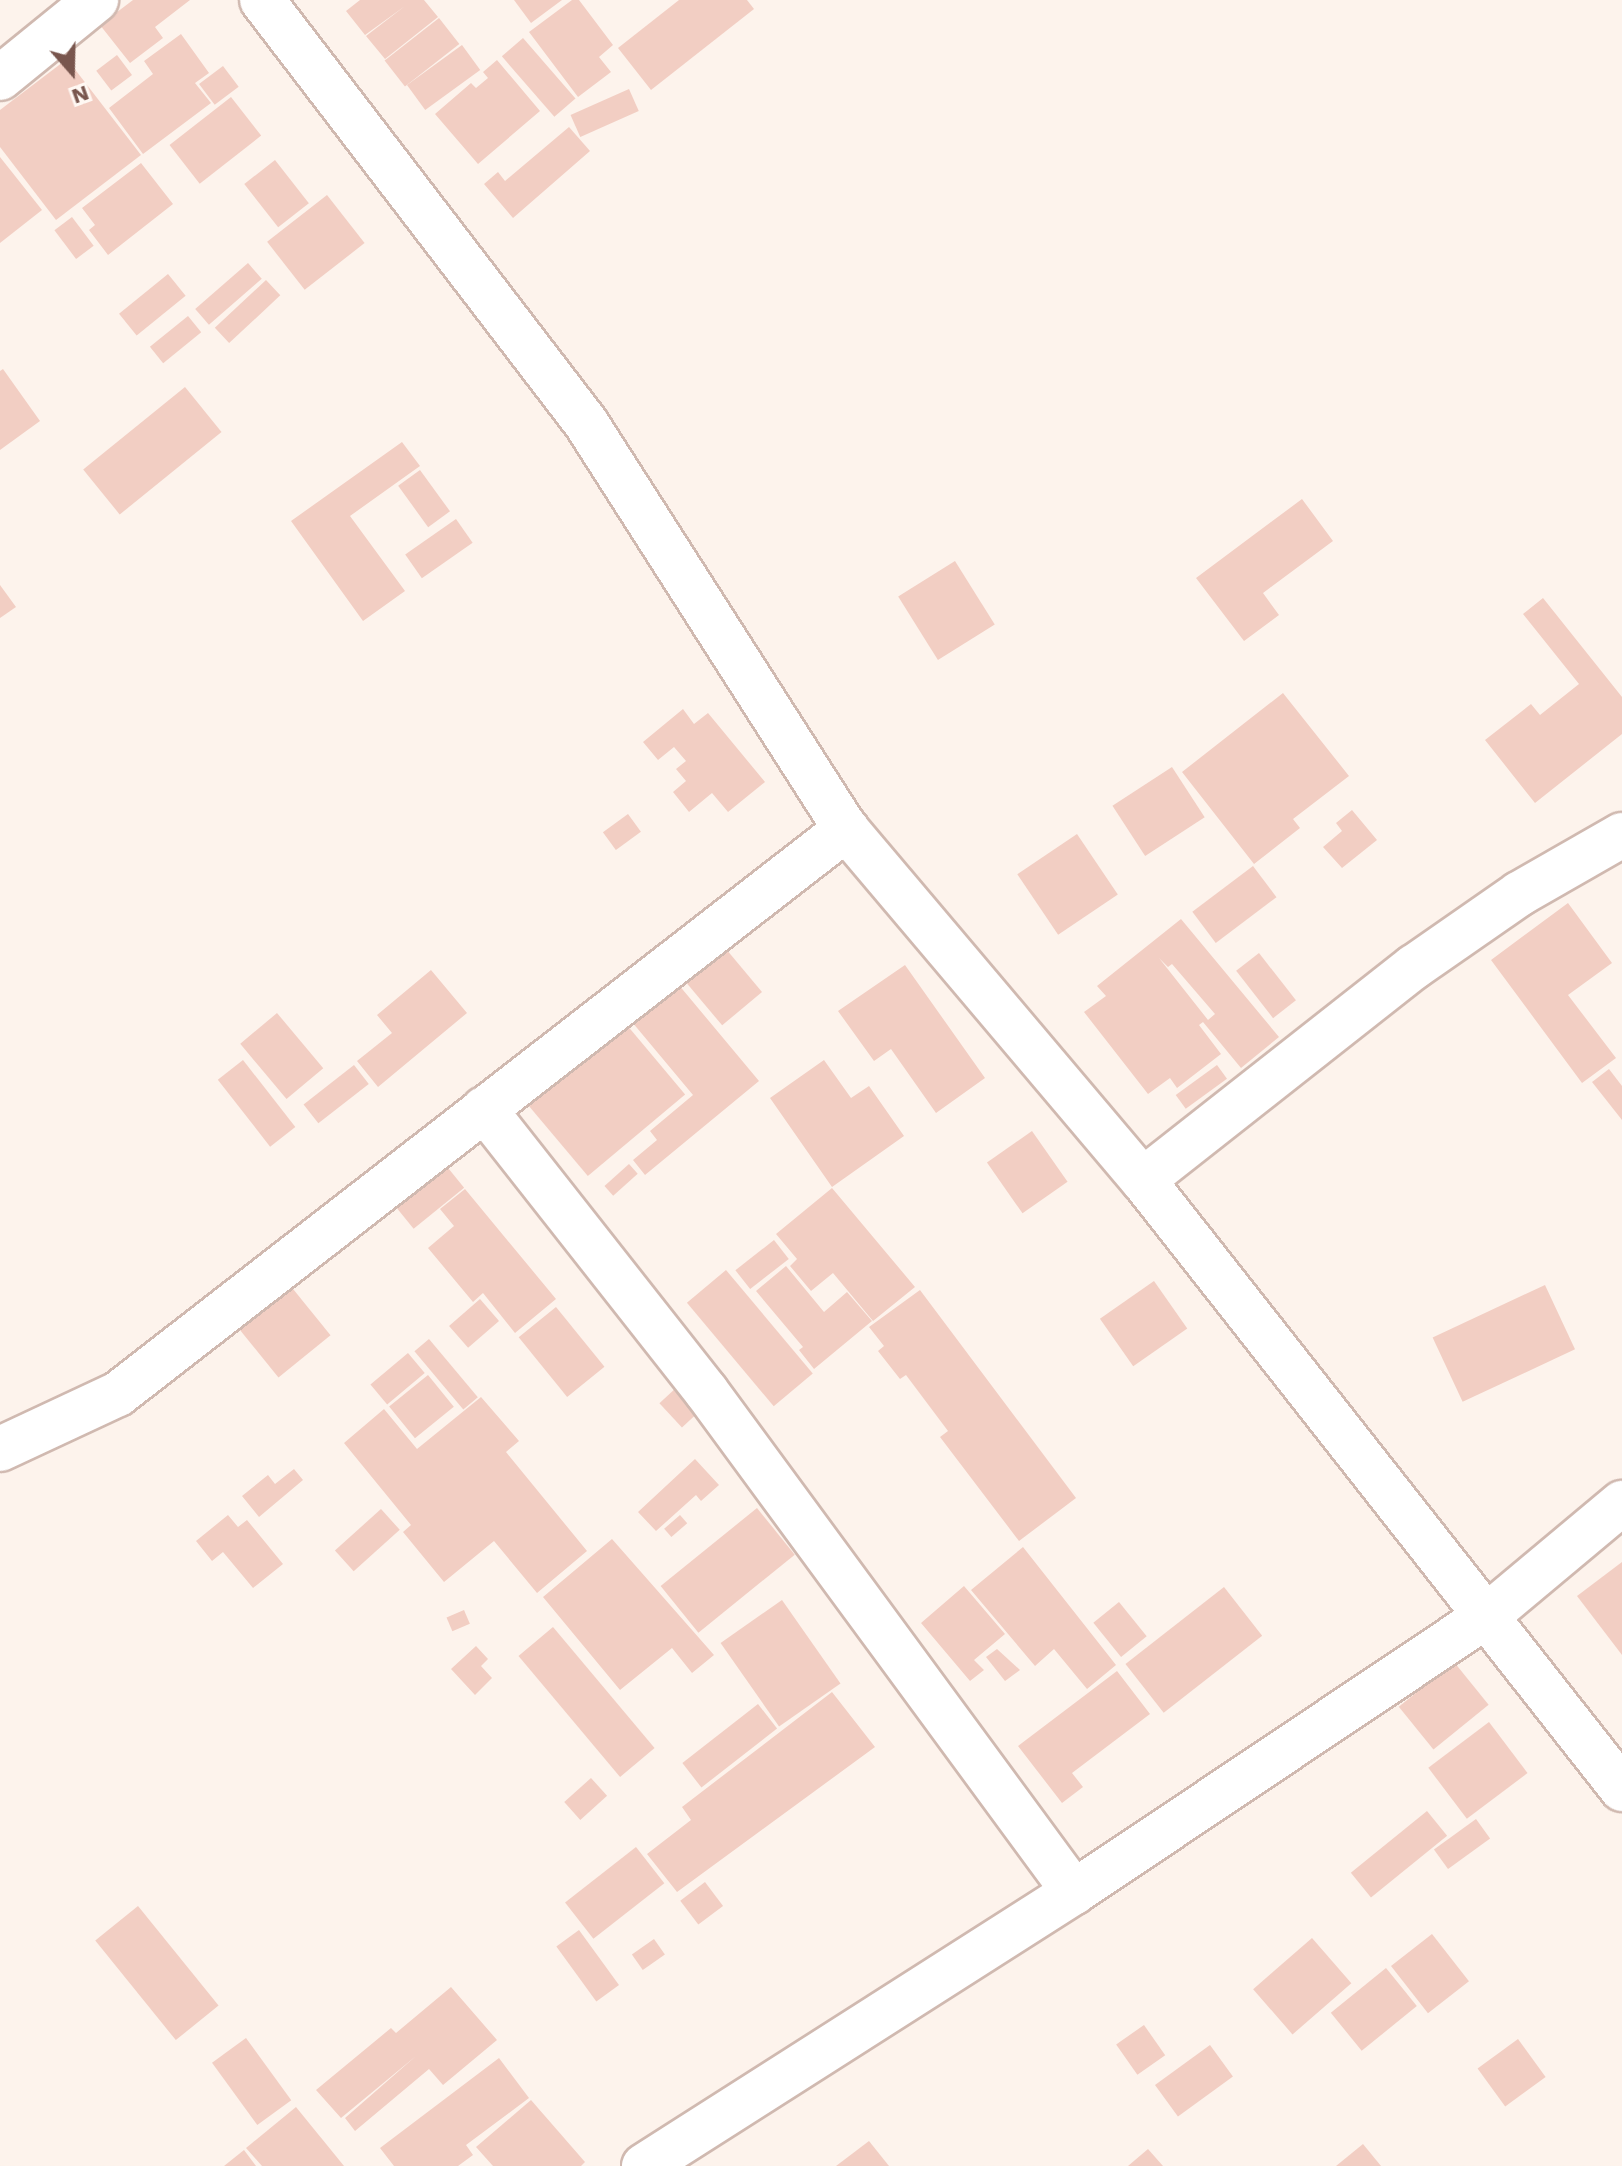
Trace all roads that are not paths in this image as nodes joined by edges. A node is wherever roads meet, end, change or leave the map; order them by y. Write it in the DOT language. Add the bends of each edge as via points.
graph roads {
  1 [pos="96,0"];
  2 [pos="262,0"];
  3 [pos="0,78"];
  4 [pos="846,829"];
  5 [pos="1622,835"];
  6 [pos="484,1109"];
  7 [pos="1143,1180"];
  8 [pos="0,1449"];
  9 [pos="1622,1503"];
  10 [pos="1488,1615"];
  11 [pos="1622,1789"];
  12 [pos="1074,1892"];
  13 [pos="644,2166"];
  1 -- 3 [label="street"];
  2 -- 4 [label="street" via="586,423"];
  4 -- 6 [label="street"];
  4 -- 7 [label="street"];
  5 -- 7 [label="street" via="1519,894 1414,967"];
  6 -- 8 [label="street" via="118,1394"];
  6 -- 12 [label="street" via="706,1391"];
  7 -- 10 [label="street"];
  9 -- 10 [label="street"];
  10 -- 11 [label="street"];
  10 -- 12 [label="street"];
  12 -- 13 [label="street"];
}
